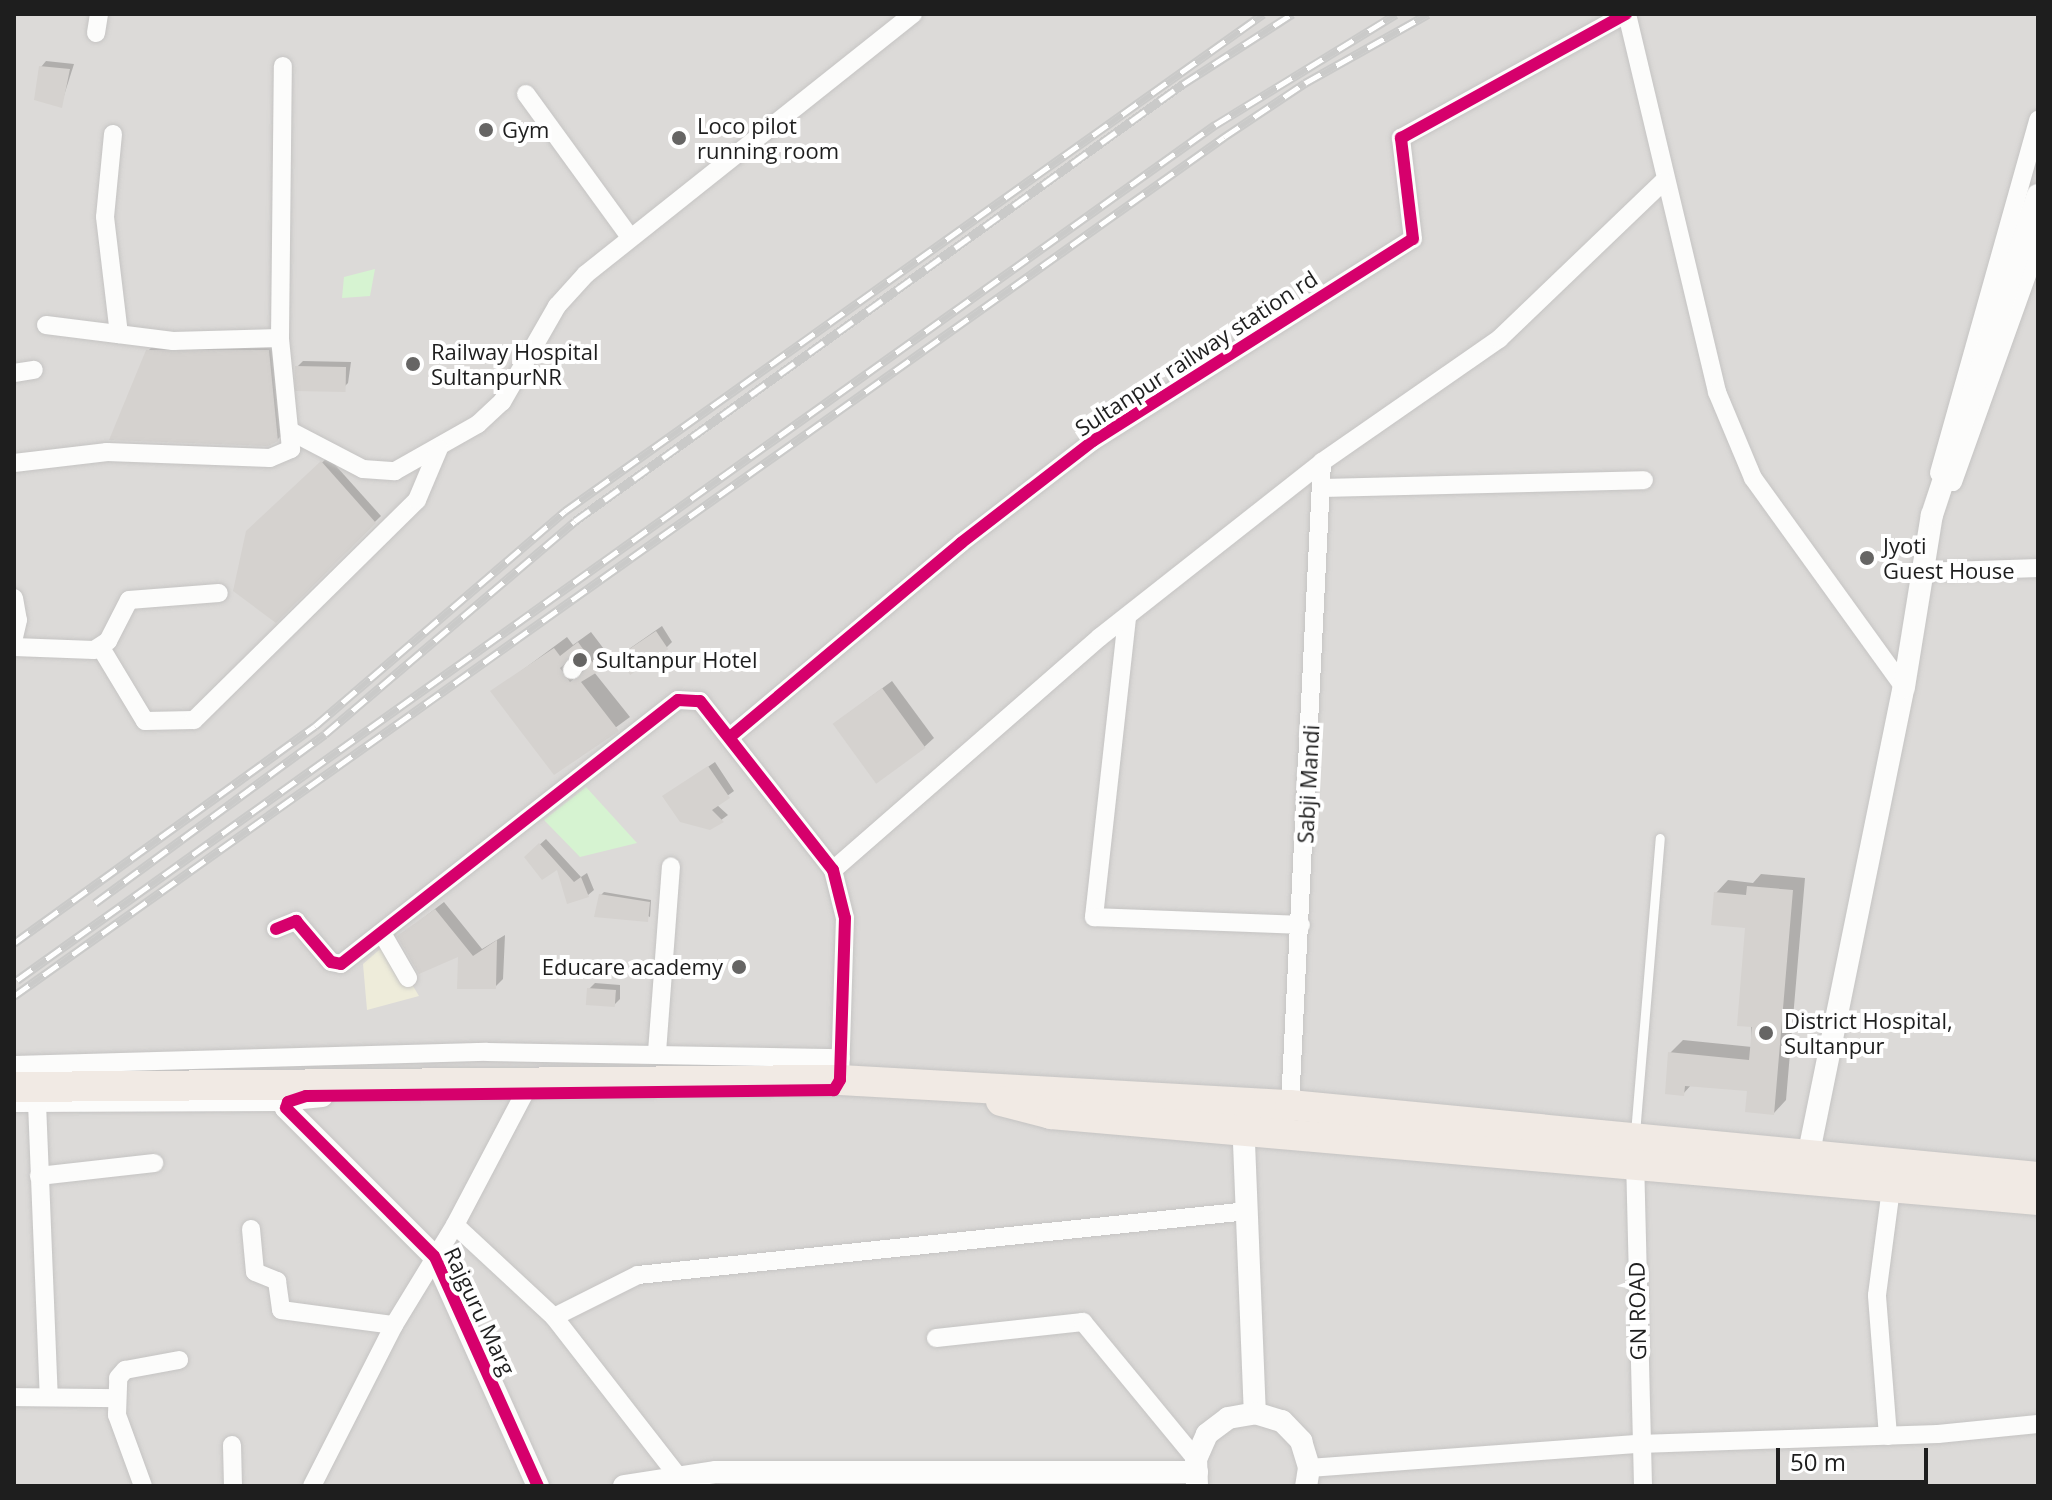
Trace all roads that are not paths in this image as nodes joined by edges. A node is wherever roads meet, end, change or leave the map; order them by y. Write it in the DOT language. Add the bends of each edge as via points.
graph roads {
  1 [pos="913,14"];
  2 [pos="1627,14"];
  3 [pos="283,66"];
  4 [pos="526,94"];
  5 [pos="2038,120"];
  6 [pos="113,134"];
  7 [pos="1664,181"];
  8 [pos="2038,195"];
  9 [pos="630,237"];
  10 [pos="2038,244"];
  11 [pos="46,325"];
  12 [pos="119,334"];
  13 [pos="280,338"];
  14 [pos="34,370"];
  15 [pos="14,373"];
  16 [pos="292,432"];
  17 [pos="439,448"];
  18 [pos="1322,462"];
  19 [pos="14,463"];
  20 [pos="1644,480"];
  21 [pos="1321,488"];
  22 [pos="1932,515"];
  23 [pos="2038,568"];
  24 [pos="1919,572"];
  25 [pos="219,593"];
  26 [pos="14,598"];
  27 [pos="1127,618"];
  28 [pos="14,637"];
  29 [pos="14,647"];
  30 [pos="101,648"];
  31 [pos="1904,687"];
  32 [pos="730,737"];
  33 [pos="1660,838"];
  34 [pos="671,867"];
  35 [pos="833,870"];
  36 [pos="1301,925"];
  37 [pos="276,929"];
  38 [pos="382,933"];
  39 [pos="408,978"];
  40 [pos="657,1052"];
  41 [pos="14,1065"];
  42 [pos="835,1072"];
  43 [pos="525,1092"];
  44 [pos="26,1095"];
  45 [pos="14,1103"];
  46 [pos="287,1105"];
  47 [pos="1290,1105"];
  48 [pos="1242,1117"];
  49 [pos="1635,1150"];
  50 [pos="1808,1157"];
  51 [pos="154,1163"];
  52 [pos="39,1176"];
  53 [pos="2038,1177"];
  54 [pos="1892,1178"];
  55 [pos="2038,1200"];
  56 [pos="1248,1211"];
  57 [pos="455,1225"];
  58 [pos="251,1229"];
  59 [pos="435,1257"];
  60 [pos="554,1317"];
  61 [pos="394,1325"];
  62 [pos="936,1338"];
  63 [pos="179,1360"];
  64 [pos="14,1397"];
  65 [pos="49,1397"];
  66 [pos="114,1398"];
  67 [pos="1255,1413"];
  68 [pos="2038,1424"];
  69 [pos="1888,1436"];
  70 [pos="1639,1444"];
  71 [pos="232,1445"];
  72 [pos="1197,1472"];
  73 [pos="678,1476"];
  74 [pos="1308,1477"];
  75 [pos="720,1479"];
  76 [pos="143,1486"];
  77 [pos="233,1486"];
  78 [pos="312,1486"];
  79 [pos="538,1486"];
  80 [pos="624,1486"];
  81 [pos="1643,1486"];
  1 -- 9 [label="street"];
  2 -- 7 [label="street"];
  2 -- 32 [label="street, Sultanpur railway station rd" via="1401,138 1413,239 1093,441 961,543"];
  3 -- 13 [label="street"];
  4 -- 9 [label="street"];
  5 -- 22 [label="street" via="1943,445"];
  6 -- 12 [label="street" via="105,217"];
  7 -- 18 [label="street" via="1499,339"];
  7 -- 31 [label="street" via="1717,392 1753,478"];
  8 -- 22 [label="street"];
  9 -- 17 [label="street" via="557,306 502,402"];
  10 -- 22 [label="street" via="1956,476"];
  11 -- 12 [label="street"];
  12 -- 13 [label="street" via="190,342"];
  13 -- 16 [label="street"];
  14 -- 15 [label="street"];
  16 -- 17 [label="street" via="376,472 395,471"];
  16 -- 19 [label="street" via="291,449 282,456 107,452"];
  17 -- 30 [label="street" via="417,500 194,720 145,721"];
  18 -- 21 [label="street, Sabji Mandi"];
  18 -- 27 [label="street"];
  20 -- 21 [label="street"];
  21 -- 36 [label="street, Sabji Mandi"];
  22 -- 24 [label="street"];
  23 -- 24 [label="street"];
  24 -- 31 [label="street"];
  25 -- 30 [label="street" via="129,600"];
  26 -- 28 [label="street"];
  27 -- 35 [label="street"];
  27 -- 36 [label="street" via="1094,917"];
  29 -- 30 [label="street" via="82,652"];
  31 -- 50 [label="street"];
  32 -- 35 [label="street"];
  32 -- 38 [label="street" via="700,701 678,700"];
  33 -- 49 [label="lane"];
  34 -- 40 [label="street"];
  35 -- 42 [label="street" via="845,918"];
  36 -- 47 [label="street, Sabji Mandi"];
  37 -- 38 [label="street" via="296,921 335,965"];
  38 -- 39 [label="street"];
  40 -- 41 [label="street"];
  40 -- 42 [label="street"];
  42 -- 43 [label="street" via="827,1093"];
  42 -- 44 [label="main road"];
  42 -- 48 [label="main road"];
  43 -- 46 [label="street" via="306,1096"];
  43 -- 57 [label="street"];
  44 -- 45 [label="street"];
  44 -- 46 [label="street"];
  44 -- 52 [label="street"];
  46 -- 59 [label="street, Rajguru Marg"];
  47 -- 48 [label="main road"];
  47 -- 49 [label="main road"];
  48 -- 49 [label="main road"];
  48 -- 56 [label="street"];
  49 -- 50 [label="main road"];
  49 -- 54 [label="main road"];
  49 -- 70 [label="street, GN ROAD"];
  50 -- 54 [label="main road"];
  51 -- 52 [label="street"];
  52 -- 65 [label="street"];
  53 -- 54 [label="main road"];
  54 -- 55 [label="main road"];
  54 -- 69 [label="street" via="1877,1295"];
  56 -- 60 [label="street" via="638,1275"];
  56 -- 67 [label="street"];
  57 -- 59 [label="street"];
  57 -- 60 [label="street"];
  58 -- 61 [label="street" via="255,1272 277,1281 281,1310"];
  59 -- 61 [label="street"];
  59 -- 79 [label="street, Rajguru Marg"];
  60 -- 73 [label="street"];
  61 -- 78 [label="street"];
  62 -- 72 [label="street" via="1083,1322"];
  63 -- 66 [label="street" via="125,1370"];
  64 -- 65 [label="street"];
  65 -- 66 [label="street"];
  66 -- 76 [label="street"];
  67 -- 72 [label="street" via="1228,1418 1207,1434"];
  67 -- 74 [label="street" via="1282,1421 1301,1441"];
  68 -- 69 [label="street"];
  69 -- 70 [label="street"];
  70 -- 74 [label="street"];
  70 -- 81 [label="street, GN ROAD"];
  71 -- 77 [label="street"];
  72 -- 75 [label="street"];
  73 -- 75 [label="street"];
  73 -- 80 [label="street"];
}
